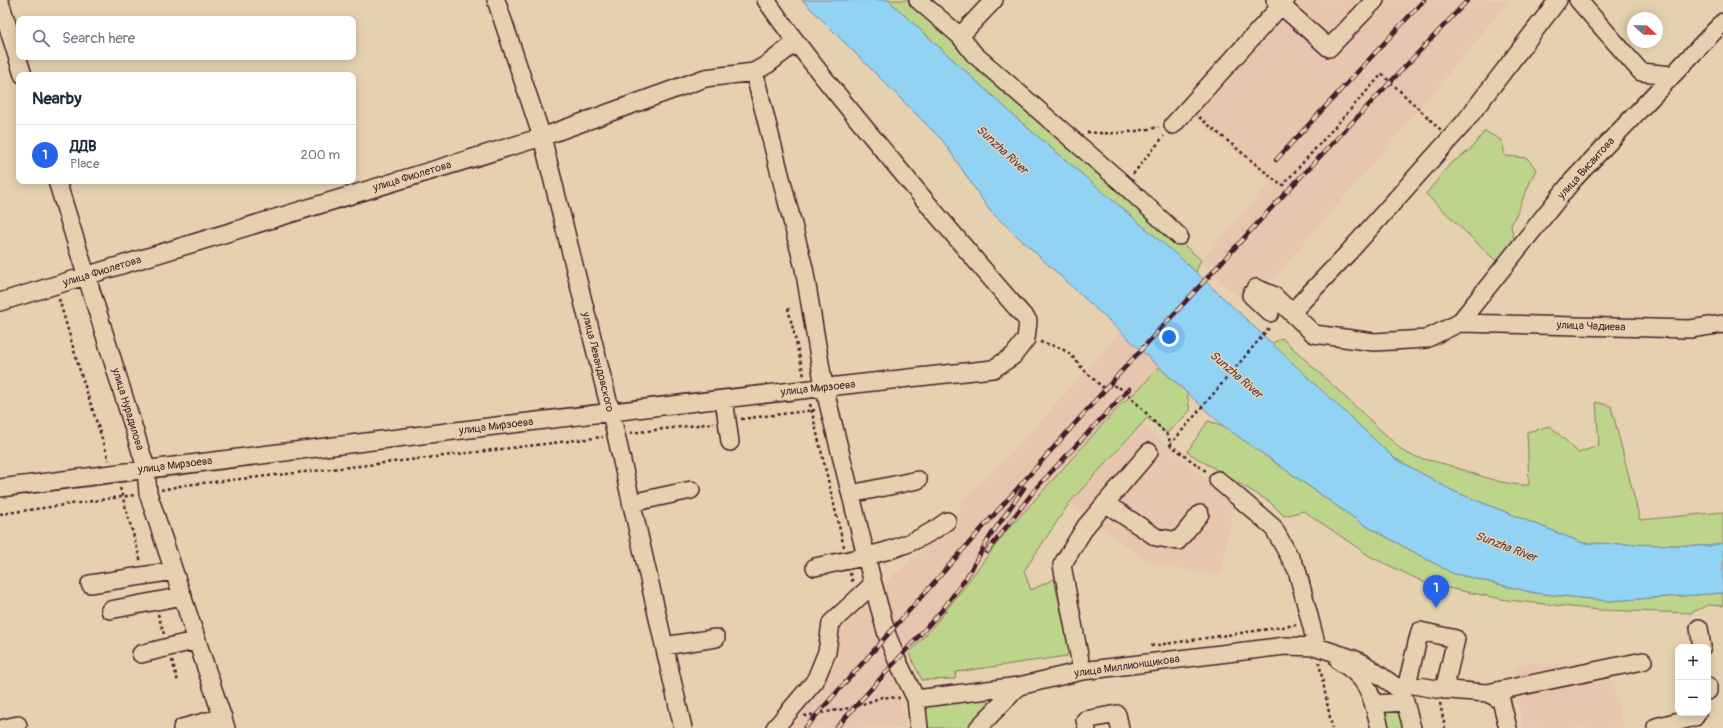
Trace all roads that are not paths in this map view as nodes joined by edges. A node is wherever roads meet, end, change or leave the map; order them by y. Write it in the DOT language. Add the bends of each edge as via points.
graph roads {
  1 [pos="496,0"];
  2 [pos="766,0"];
  3 [pos="918,0"];
  4 [pos="994,0"];
  5 [pos="1375,0"];
  6 [pos="1558,0"];
  7 [pos="1578,0"];
  8 [pos="0,2"];
  9 [pos="1281,2"];
  10 [pos="1723,22"];
  11 [pos="960,36"];
  12 [pos="795,42"];
  13 [pos="16,53"];
  14 [pos="18,60"];
  15 [pos="22,72"];
  16 [pos="754,72"];
  17 [pos="1672,75"];
  18 [pos="1173,125"];
  19 [pos="542,137"];
  20 [pos="58,184"];
  21 [pos="1179,236"];
  22 [pos="87,275"];
  23 [pos="0,302"];
  24 [pos="1292,312"];
  25 [pos="1270,313"];
  26 [pos="1460,323"];
  27 [pos="1723,324"];
  28 [pos="824,387"];
  29 [pos="724,399"];
  30 [pos="611,413"];
  31 [pos="730,442"];
  32 [pos="1149,452"];
  33 [pos="146,468"];
  34 [pos="918,480"];
  35 [pos="1218,480"];
  36 [pos="0,488"];
  37 [pos="691,490"];
  38 [pos="851,494"];
  39 [pos="631,503"];
  40 [pos="1105,503"];
  41 [pos="1200,514"];
  42 [pos="948,521"];
  43 [pos="866,555"];
  44 [pos="815,567"];
  45 [pos="174,571"];
  46 [pos="90,584"];
  47 [pos="873,584"];
  48 [pos="183,596"];
  49 [pos="110,610"];
  50 [pos="1699,628"];
  51 [pos="716,638"];
  52 [pos="197,640"];
  53 [pos="1702,644"];
  54 [pos="664,646"];
  55 [pos="1317,647"];
  56 [pos="141,654"];
  57 [pos="1643,661"];
  58 [pos="1082,670"];
  59 [pos="1019,686"];
  60 [pos="1440,690"];
  61 [pos="1404,692"];
  62 [pos="1487,693"];
  63 [pos="916,699"];
  64 [pos="1374,704"];
  65 [pos="1696,716"];
  66 [pos="224,723"];
  67 [pos="182,728"];
  68 [pos="683,728"];
  69 [pos="775,728"];
  70 [pos="919,728"];
  71 [pos="978,728"];
  72 [pos="1087,728"];
  73 [pos="1120,728"];
  74 [pos="1380,728"];
  75 [pos="1412,728"];
  76 [pos="1508,728"];
  77 [pos="1656,728"];
  1 -- 19 [label="street, улица Левандовского"];
  2 -- 12 [label="street"];
  3 -- 11 [label="street"];
  4 -- 11 [label="street"];
  5 -- 9 [label="street" via="1329,48"];
  6 -- 24 [label="street" via="1464,123"];
  7 -- 17 [label="street" via="1641,72"];
  8 -- 13 [label="street"];
  9 -- 18 [label="street"];
  10 -- 17 [label="street, улица Висаитова"];
  11 -- 21 [label="street" via="974,54 1124,184"];
  12 -- 16 [label="street"];
  12 -- 28 [label="street, улица Мирзоева" via="966,250 1028,321 1026,339 1013,356 993,369"];
  14 -- 15 [label="street"];
  16 -- 19 [label="street, улица Фиолетова" via="704,78"];
  16 -- 28 [label="street" via="804,268"];
  17 -- 26 [label="street, улица Висаитова" via="1573,180"];
  19 -- 22 [label="street, улица Фиолетова"];
  19 -- 30 [label="street, улица Левандовского"];
  20 -- 22 [label="street, улица Нурадилова"];
  22 -- 23 [label="street, улица Фиолетова"];
  22 -- 33 [label="street, улица Нурадилова"];
  24 -- 25 [label="street" via="1274,295 1256,288 1251,295"];
  24 -- 26 [label="street" via="1314,334 1374,342 1426,339"];
  26 -- 27 [label="street, улица Чадиева" via="1690,329"];
  28 -- 29 [label="street, улица Мирзоева"];
  28 -- 38 [label="street"];
  29 -- 30 [label="street, улица Мирзоева"];
  29 -- 31 [label="street"];
  30 -- 33 [label="street, улица Мирзоева"];
  30 -- 39 [label="street, улица Левандовского"];
  32 -- 40 [label="street"];
  33 -- 36 [label="street, улица Мирзоева"];
  33 -- 45 [label="street, улица Нурадилова" via="148,493"];
  34 -- 38 [label="street"];
  35 -- 55 [label="street" via="1273,526 1297,570"];
  37 -- 39 [label="street"];
  38 -- 43 [label="street"];
  39 -- 54 [label="street, улица Левандовского"];
  40 -- 41 [label="street" via="1156,537 1178,540"];
  40 -- 58 [label="street" via="1086,526 1062,565"];
  42 -- 43 [label="street" via="932,532 890,551"];
  43 -- 44 [label="street"];
  43 -- 47 [label="street"];
  45 -- 46 [label="street"];
  45 -- 48 [label="street, улица Нурадилова"];
  47 -- 63 [label="street" via="897,660"];
  47 -- 69 [label="street" via="831,623 827,652 815,681"];
  48 -- 49 [label="street"];
  48 -- 52 [label="street, улица Нурадилова"];
  50 -- 53 [label="street"];
  51 -- 54 [label="street"];
  52 -- 56 [label="street"];
  52 -- 66 [label="street, улица Нурадилова"];
  54 -- 68 [label="street, улица Левандовского"];
  55 -- 58 [label="street, улица Миллионщикова" via="1285,646"];
  55 -- 61 [label="street, улица Миллионщикова" via="1354,658"];
  55 -- 64 [label="street" via="1354,670 1366,684"];
  57 -- 62 [label="street"];
  58 -- 59 [label="street, улица Миллионщикова"];
  59 -- 63 [label="street, улица Миллионщикова"];
  59 -- 71 [label="street"];
  60 -- 61 [label="street"];
  60 -- 61 [label="street" via="1456,639 1420,632"];
  60 -- 62 [label="street"];
  61 -- 64 [label="street"];
  61 -- 75 [label="street"];
  62 -- 76 [label="street" via="1501,700"];
  63 -- 70 [label="street"];
  64 -- 74 [label="street"];
  65 -- 77 [label="street"];
  66 -- 67 [label="street"];
  72 -- 73 [label="street" via="1085,720 1117,714"];
}
